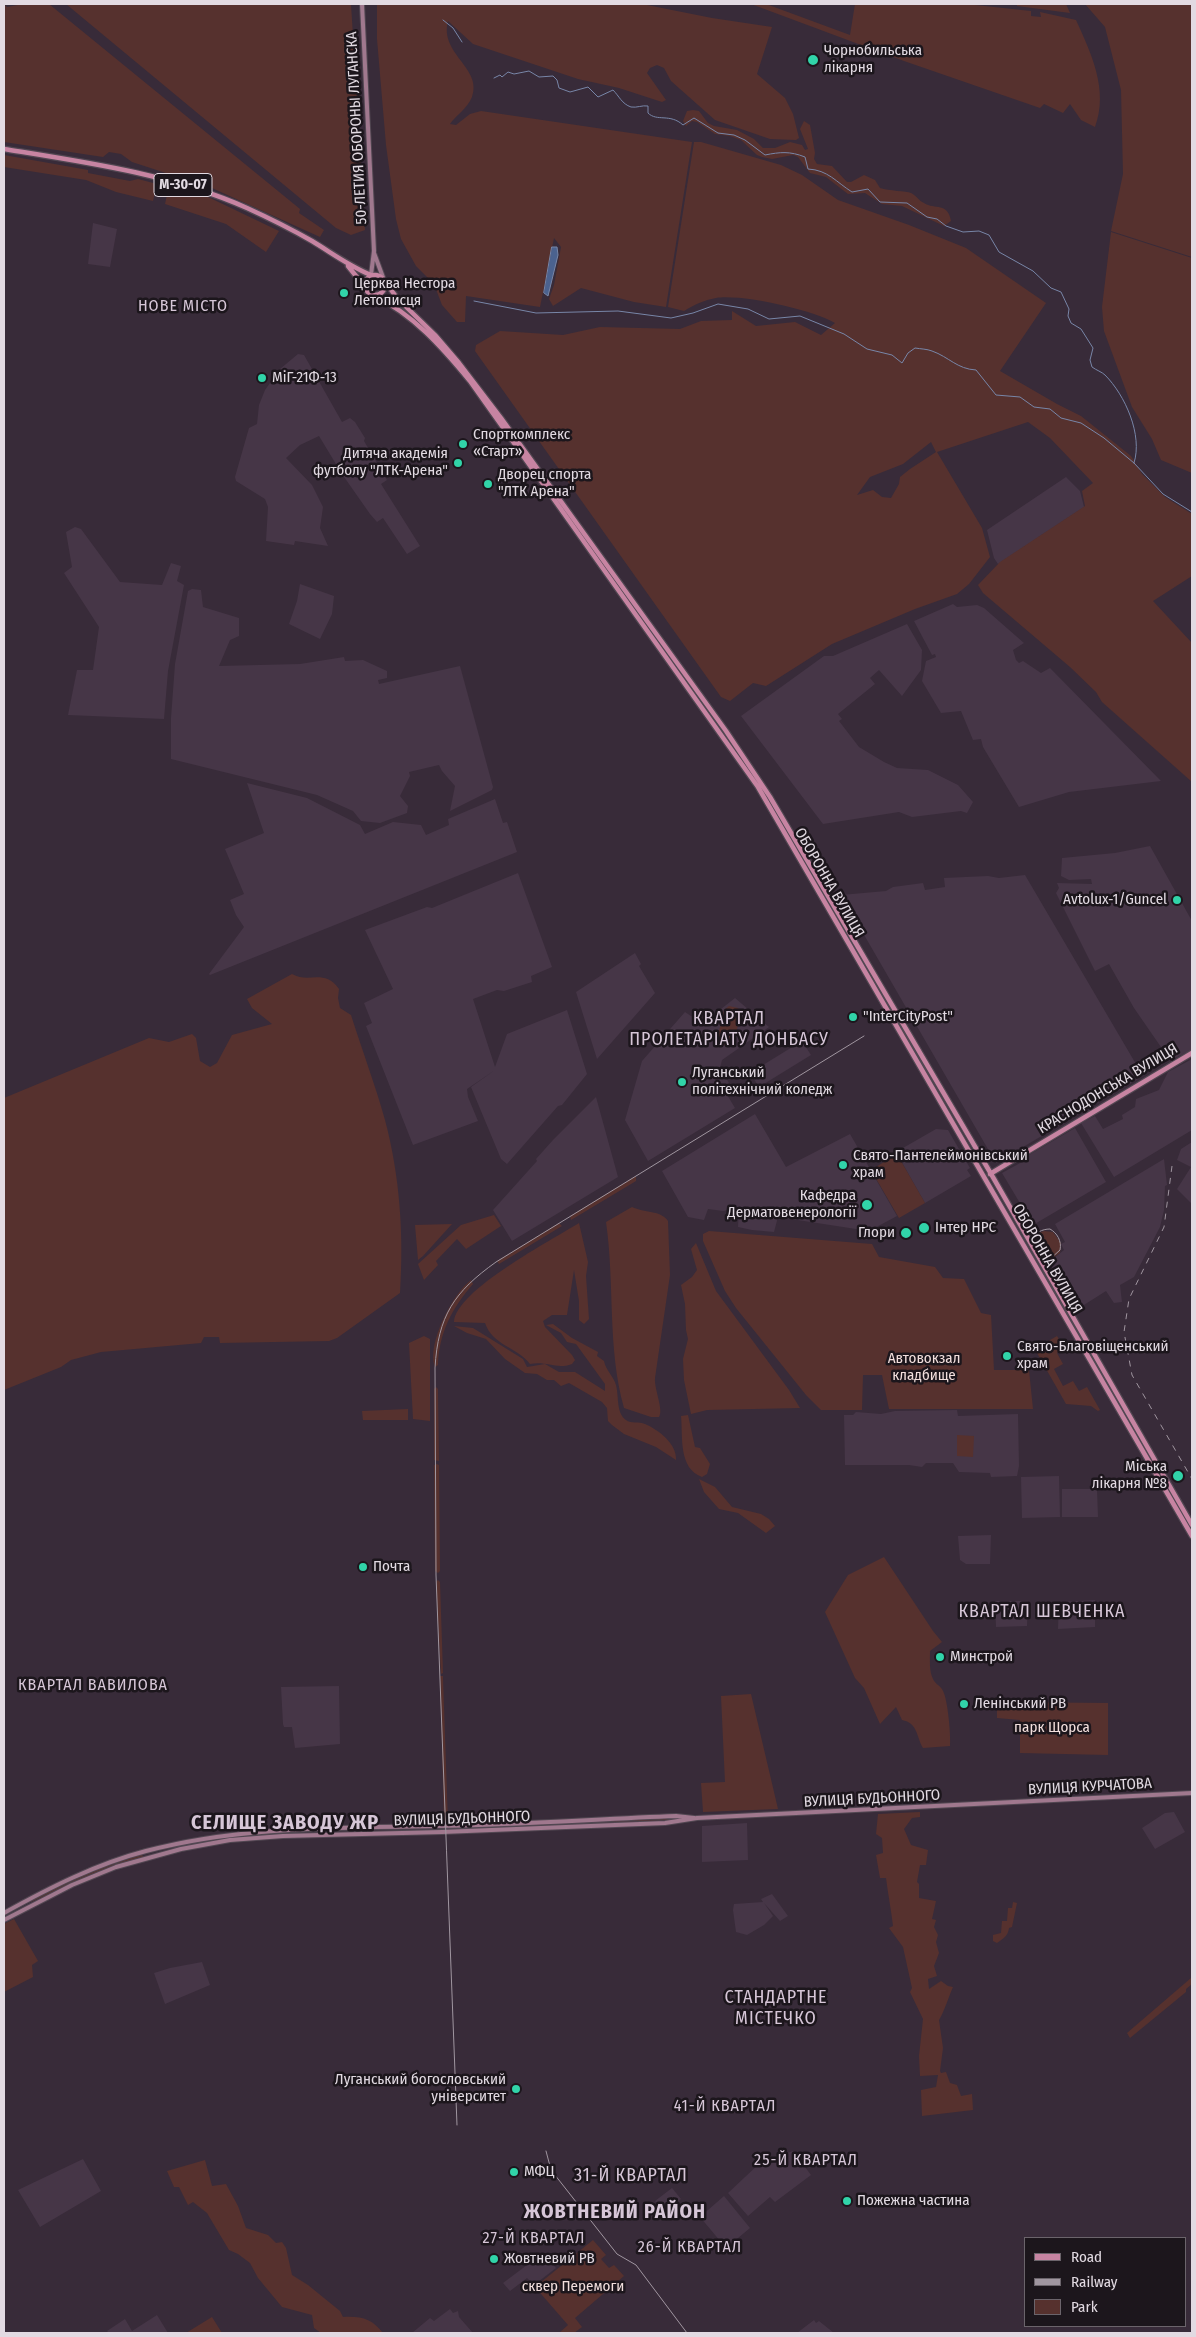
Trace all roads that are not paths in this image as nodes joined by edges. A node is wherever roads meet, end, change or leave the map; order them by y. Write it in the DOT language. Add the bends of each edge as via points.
graph roads {
  1 [pos="362,4"];
  2 [pos="4,150"];
  3 [pos="374,250"];
  4 [pos="347,265"];
  5 [pos="371,275"];
  6 [pos="384,280"];
  7 [pos="364,286"];
  8 [pos="373,295"];
  9 [pos="1192,1054"];
  10 [pos="990,1174"];
  11 [pos="984,1178"];
  12 [pos="1192,1525"];
  13 [pos="1192,1536"];
  14 [pos="1192,1793"];
  15 [pos="989,1805"];
  16 [pos="696,1818"];
  17 [pos="4,1912"];
  18 [pos="4,1920"];
  1 -- 3 [label="main road, 50-ЛЕТИЯ ОБОРОНЫ ЛУГАНСКА"];
  2 -- 4 [label="main road, М-30-07" via="98,165 196,189 283,226"];
  3 -- 5 [label="main road"];
  3 -- 6 [label="main road"];
  4 -- 5 [label="main road"];
  4 -- 7 [label="main road"];
  5 -- 6 [label="main road"];
  5 -- 7 [label="main road"];
  6 -- 8 [label="main road" via="383,290"];
  6 -- 10 [label="main road, ОБОРОННА ВУЛИЦЯ" via="480,390 750,767 792,832"];
  7 -- 8 [label="main road"];
  8 -- 11 [label="main road, ОБОРОННА ВУЛИЦЯ" via="392,304 437,342 470,381 719,729 782,826"];
  9 -- 10 [label="main road, КРАСНОДОНСЬКА ВУЛИЦЯ"];
  10 -- 11 [label="main road, КРАСНОДОНСЬКА ВУЛИЦЯ"];
  10 -- 12 [label="main road, ОБОРОННА ВУЛИЦЯ"];
  11 -- 13 [label="main road, ОБОРОННА ВУЛИЦЯ"];
  14 -- 15 [label="main road, ВУЛИЦЯ КУРЧАТОВА"];
  15 -- 16 [label="main road, ВУЛИЦЯ БУДЬОННОГО"];
  16 -- 17 [label="main road, ВУЛИЦЯ БУДЬОННОГО" via="676,1816 283,1830 227,1835 144,1851 94,1869"];
  16 -- 18 [label="main road, ВУЛИЦЯ БУДЬОННОГО" via="665,1823 230,1840 181,1849 116,1867 72,1885"];
}
